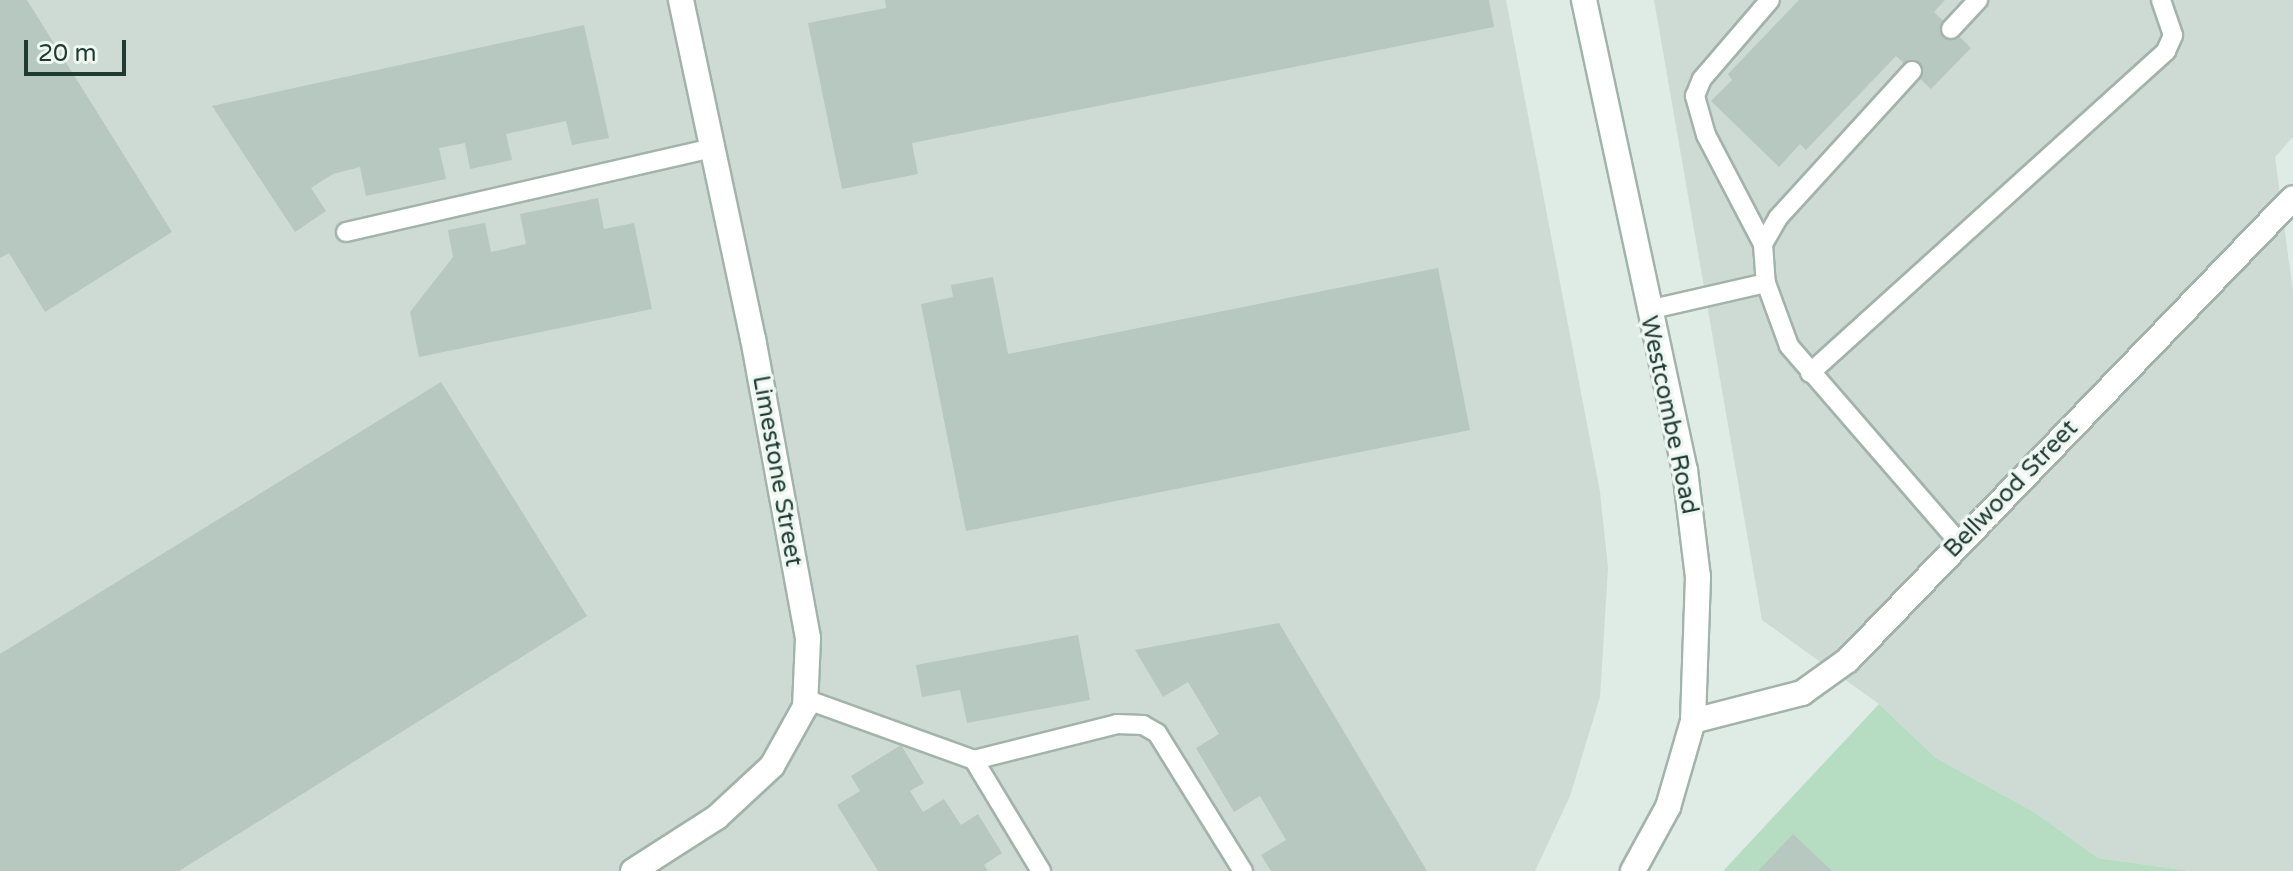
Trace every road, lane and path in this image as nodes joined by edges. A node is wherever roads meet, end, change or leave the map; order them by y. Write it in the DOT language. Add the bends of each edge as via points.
graph roads {
  1 [pos="681,0"];
  2 [pos="1584,0"];
  3 [pos="1770,0"];
  4 [pos="1978,0"];
  5 [pos="2161,0"];
  6 [pos="1951,29"];
  7 [pos="1912,71"];
  8 [pos="712,148"];
  9 [pos="2290,206"];
  10 [pos="346,232"];
  11 [pos="1763,244"];
  12 [pos="1766,283"];
  13 [pos="1648,310"];
  14 [pos="1810,373"];
  15 [pos="1959,542"];
  16 [pos="805,699"];
  17 [pos="1693,721"];
  18 [pos="974,760"];
  19 [pos="633,871"];
  20 [pos="1041,871"];
  21 [pos="1243,871"];
  22 [pos="1633,871"];
  1 -- 8 [label="street, Limestone Street"];
  2 -- 13 [label="street, Westcombe Road"];
  3 -- 11 [label="lane" via="1702,79 1695,96 1706,135"];
  4 -- 6 [label="lane"];
  5 -- 14 [label="lane" via="2173,35 2166,51"];
  7 -- 11 [label="lane" via="1778,218"];
  8 -- 10 [label="lane"];
  8 -- 16 [label="street, Limestone Street" via="808,638"];
  9 -- 15 [label="street, Bellwood Street"];
  11 -- 12 [label="lane"];
  12 -- 13 [label="lane"];
  12 -- 14 [label="lane" via="1775,319"];
  13 -- 17 [label="street, Westcombe Road" via="1685,470 1698,577"];
  14 -- 15 [label="lane"];
  15 -- 17 [label="street, Bellwood Street" via="1848,660 1802,693"];
  16 -- 18 [label="lane"];
  16 -- 19 [label="street, Limestone Street" via="772,766 717,817"];
  17 -- 22 [label="street, Westcombe Road" via="1668,807"];
  18 -- 20 [label="lane"];
  18 -- 21 [label="lane" via="1117,724 1143,725 1157,733"];
}
